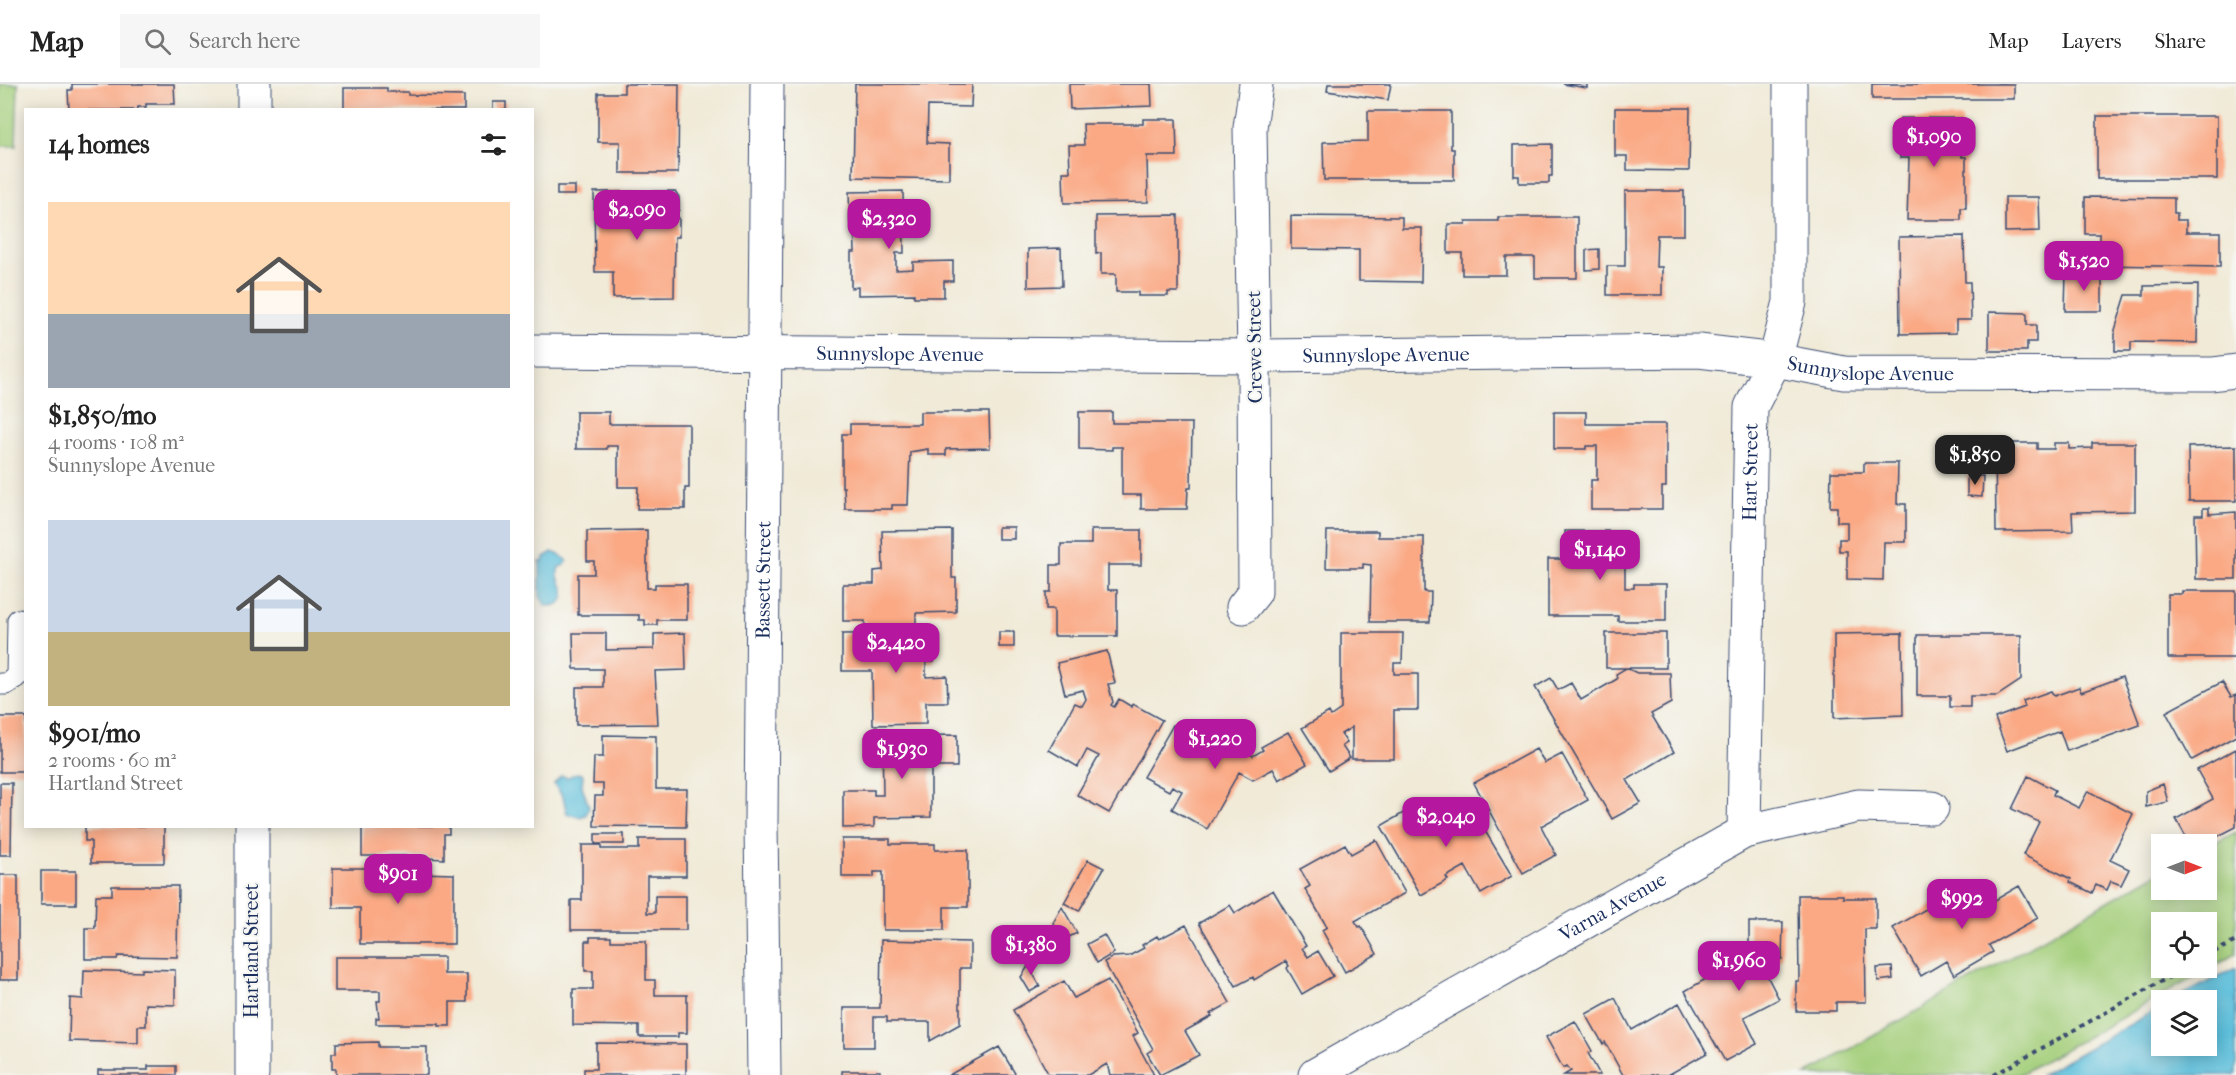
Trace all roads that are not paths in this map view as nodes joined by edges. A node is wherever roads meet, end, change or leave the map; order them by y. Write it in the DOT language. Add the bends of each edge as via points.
graph roads {
  1 [pos="254,84"];
  2 [pos="767,84"];
  3 [pos="1256,84"];
  4 [pos="1790,84"];
  5 [pos="254,108"];
  6 [pos="534,351"];
  7 [pos="766,354"];
  8 [pos="1254,356"];
  9 [pos="1775,360"];
  10 [pos="2236,371"];
  11 [pos="1243,607"];
  12 [pos="18,620"];
  13 [pos="0,684"];
  14 [pos="1932,808"];
  15 [pos="252,828"];
  16 [pos="1744,832"];
  17 [pos="252,1075"];
  18 [pos="764,1075"];
  19 [pos="1316,1075"];
  1 -- 5 [label="street"];
  2 -- 7 [label="street, Bassett Street"];
  3 -- 8 [label="street, Crewe Street" via="1250,128"];
  4 -- 9 [label="street, Hart Street" via="1790,302"];
  6 -- 7 [label="street, Sunnyslope Avenue"];
  7 -- 8 [label="street, Sunnyslope Avenue"];
  7 -- 18 [label="street, Bassett Street" via="760,822"];
  8 -- 9 [label="street, Sunnyslope Avenue" via="1699,351"];
  8 -- 11 [label="street, Crewe Street" via="1255,592"];
  9 -- 10 [label="street, Sunnyslope Avenue" via="1844,373"];
  9 -- 16 [label="street, Hart Street" via="1751,407"];
  12 -- 13 [label="lane" via="17,677"];
  14 -- 16 [label="street, Varna Avenue" via="1857,806"];
  15 -- 17 [label="street, Hartland Street"];
  16 -- 19 [label="street, Varna Avenue"];
}
